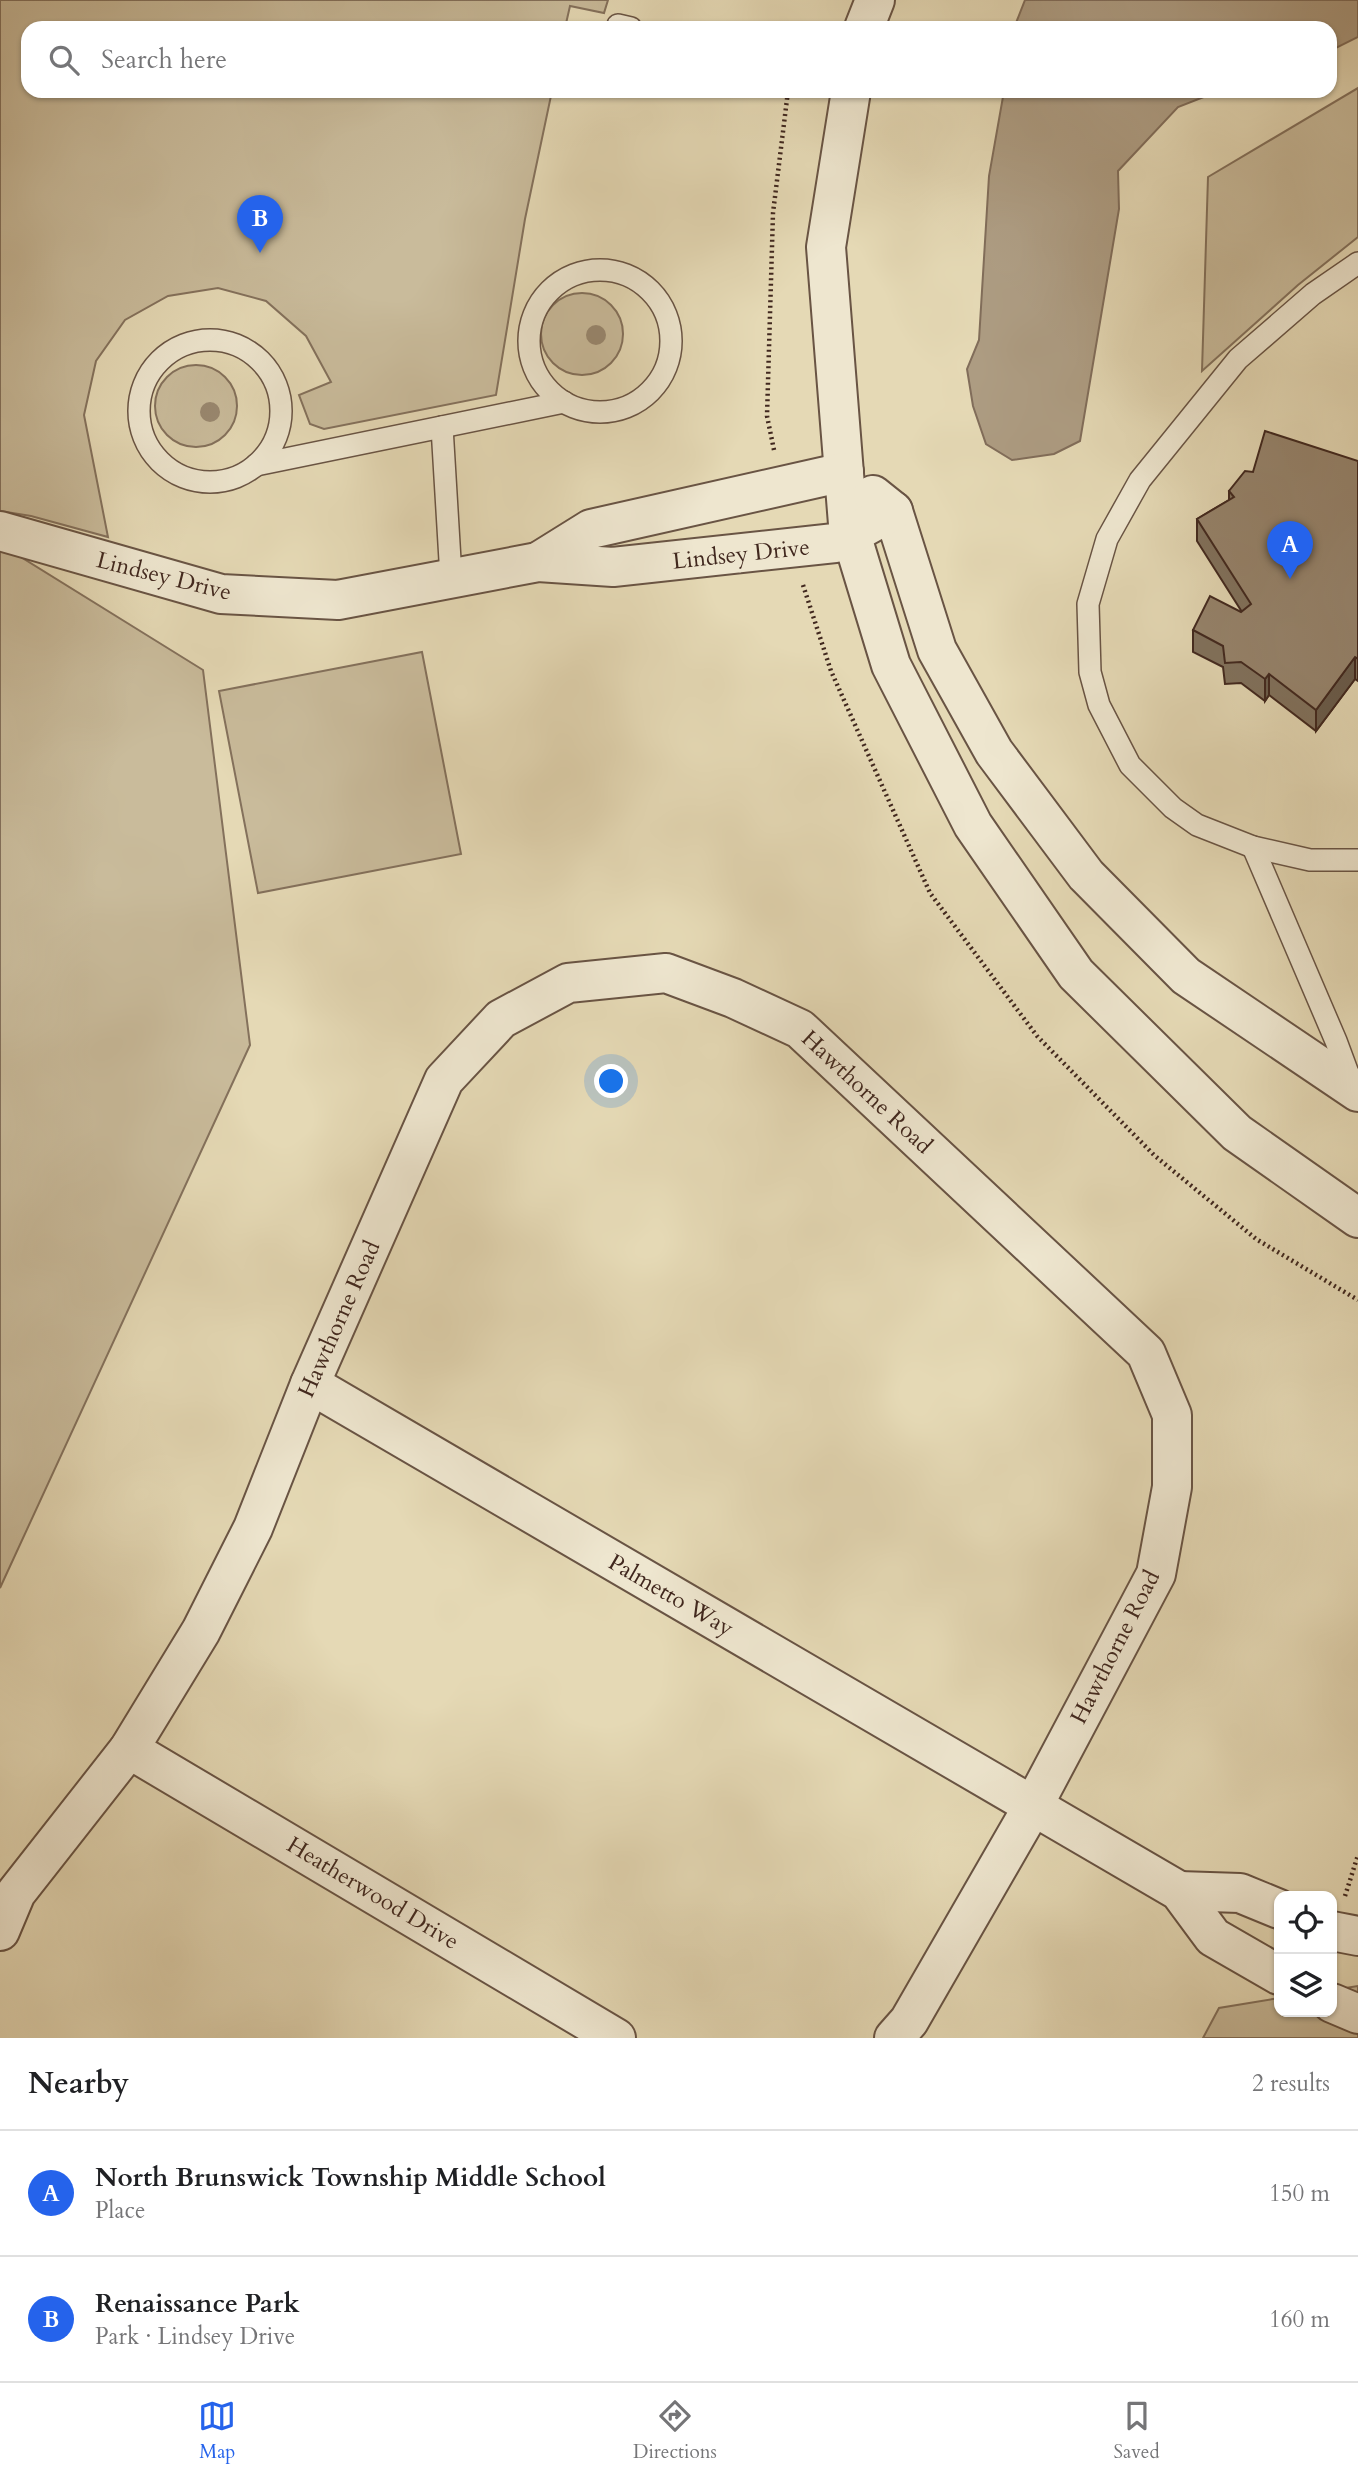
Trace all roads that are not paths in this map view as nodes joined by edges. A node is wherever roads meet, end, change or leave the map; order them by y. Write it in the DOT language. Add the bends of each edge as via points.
graph roads {
  1 [pos="875,0"];
  2 [pos="867,21"];
  3 [pos="849,98"];
  4 [pos="1358,262"];
  5 [pos="564,402"];
  6 [pos="442,427"];
  7 [pos="256,465"];
  8 [pos="844,472"];
  9 [pos="893,511"];
  10 [pos="0,531"];
  11 [pos="851,534"];
  12 [pos="538,562"];
  13 [pos="451,577"];
  14 [pos="1253,847"];
  15 [pos="1358,860"];
  16 [pos="1356,1091"];
  17 [pos="1358,1219"];
  18 [pos="310,1384"];
  19 [pos="129,1749"];
  20 [pos="1033,1805"];
  21 [pos="1179,1891"];
  22 [pos="1274,1907"];
  23 [pos="0,1931"];
  24 [pos="1337,1932"];
  25 [pos="1358,1936"];
  26 [pos="1274,1972"];
  27 [pos="1337,2005"];
  28 [pos="1358,2014"];
  29 [pos="616,2038"];
  30 [pos="894,2038"];
  1 -- 2 [label="street"];
  3 -- 8 [label="street" via="826,247"];
  4 -- 14 [label="lane" via="1238,359 1140,480 1107,539 1088,604 1090,672 1098,705 1130,765 1197,825"];
  5 -- 5 [label="lane" via="583,411 628,407 648,395 662,377 670,356 671,333 665,311 652,292 634,278 612,271 588,271 565,279 546,295 533,315 528,339 532,363 543,385"];
  5 -- 6 [label="lane"];
  6 -- 7 [label="lane"];
  6 -- 13 [label="lane"];
  7 -- 7 [label="lane" via="272,446 280,425 281,402 274,380 261,362 244,348 222,341 198,341 174,349 156,364 143,385 138,409 142,433 153,454 171,470 193,480 216,482"];
  8 -- 9 [label="street"];
  8 -- 11 [label="street"];
  8 -- 12 [label="street, Lindsey Drive" via="591,529"];
  9 -- 11 [label="street, Lindsey Drive"];
  9 -- 16 [label="street" via="937,650 994,752 1086,875 1186,976"];
  10 -- 13 [label="street, Lindsey Drive" via="221,594 338,600"];
  11 -- 12 [label="street, Lindsey Drive" via="835,543 792,550 613,567"];
  11 -- 17 [label="street" via="891,666 974,825 1076,974 1237,1133"];
  12 -- 13 [label="street, Lindsey Drive"];
  14 -- 15 [label="lane" via="1310,860"];
  14 -- 16 [label="lane"];
  18 -- 19 [label="street, Hawthorne Road" via="253,1528 201,1630"];
  18 -- 20 [label="street, Palmetto Way"];
  18 -- 20 [label="street, Hawthorne Road" via="444,1080 501,1019 568,983 666,973 800,1029 1146,1353 1172,1415 1172,1487 1156,1574"];
  19 -- 23 [label="street, Hawthorne Road" via="16,1893"];
  19 -- 29 [label="street, Heatherwood Drive"];
  20 -- 21 [label="street"];
  20 -- 30 [label="street, Hawthorne Road" via="909,2021"];
  21 -- 22 [label="street" via="1240,1893"];
  21 -- 26 [label="street" via="1213,1937"];
  24 -- 25 [label="street"];
  27 -- 28 [label="street"];
}
